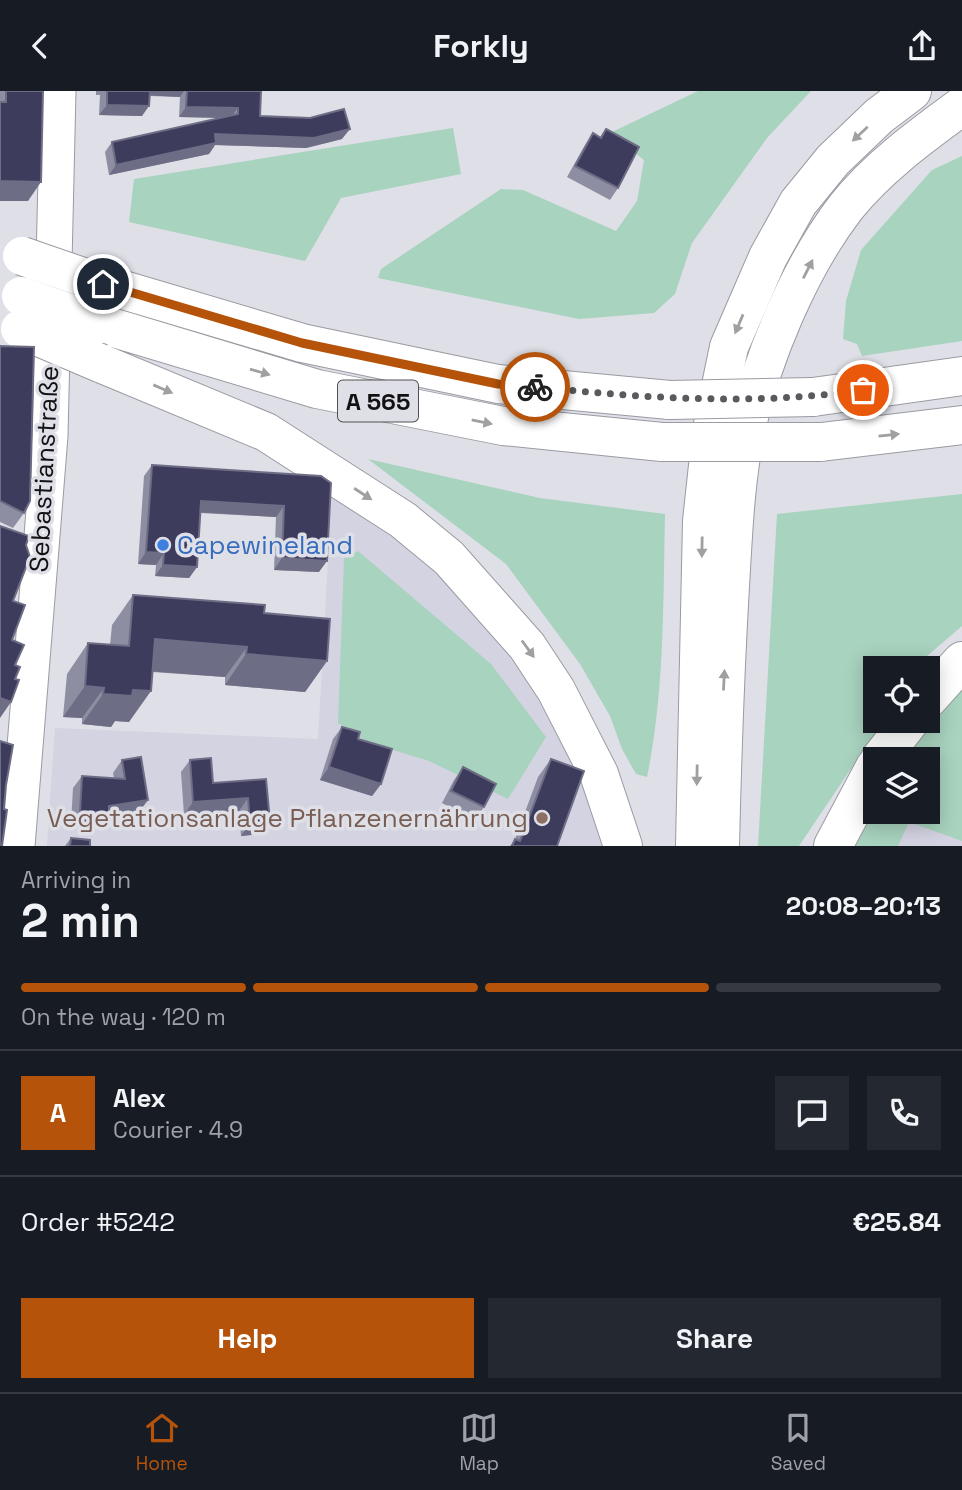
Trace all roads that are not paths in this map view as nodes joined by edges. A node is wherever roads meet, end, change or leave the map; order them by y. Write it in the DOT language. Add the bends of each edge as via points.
graph roads {
  1 [pos="58,91"];
  2 [pos="912,91"];
  3 [pos="962,106"];
  4 [pos="11,252"];
  5 [pos="10,308"];
  6 [pos="962,376"];
  7 [pos="962,425"];
  8 [pos="962,661"];
  9 [pos="940,686"];
  10 [pos="901,733"];
  11 [pos="889,747"];
  12 [pos="863,790"];
  13 [pos="17,846"];
  14 [pos="623,846"];
  15 [pos="695,846"];
  16 [pos="720,846"];
  17 [pos="833,846"];
  1 -- 13 [label="street, Sebastianstraße" via="50,436"];
  2 -- 15 [label="highway, one-way" via="833,160 798,203 768,257 729,347 712,429 702,521"];
  16 -- 3 [label="highway, one-way" via="733,523 745,434 768,355 809,265 846,207 886,166"];
  4 -- 6 [label="highway, A 565, bridge" via="302,343 498,384 670,400 813,397"];
  5 -- 7 [label="highway, A 565, one-way, bridge" via="101,324 317,389 503,426 662,442 821,442"];
  5 -- 14 [label="highway, one-way, bridge" via="100,363 266,432 403,520 449,558 527,646 556,689 599,774"];
  8 -- 9 [label="highway"];
  10 -- 11 [label="highway"];
  12 -- 17 [label="highway"];
}
